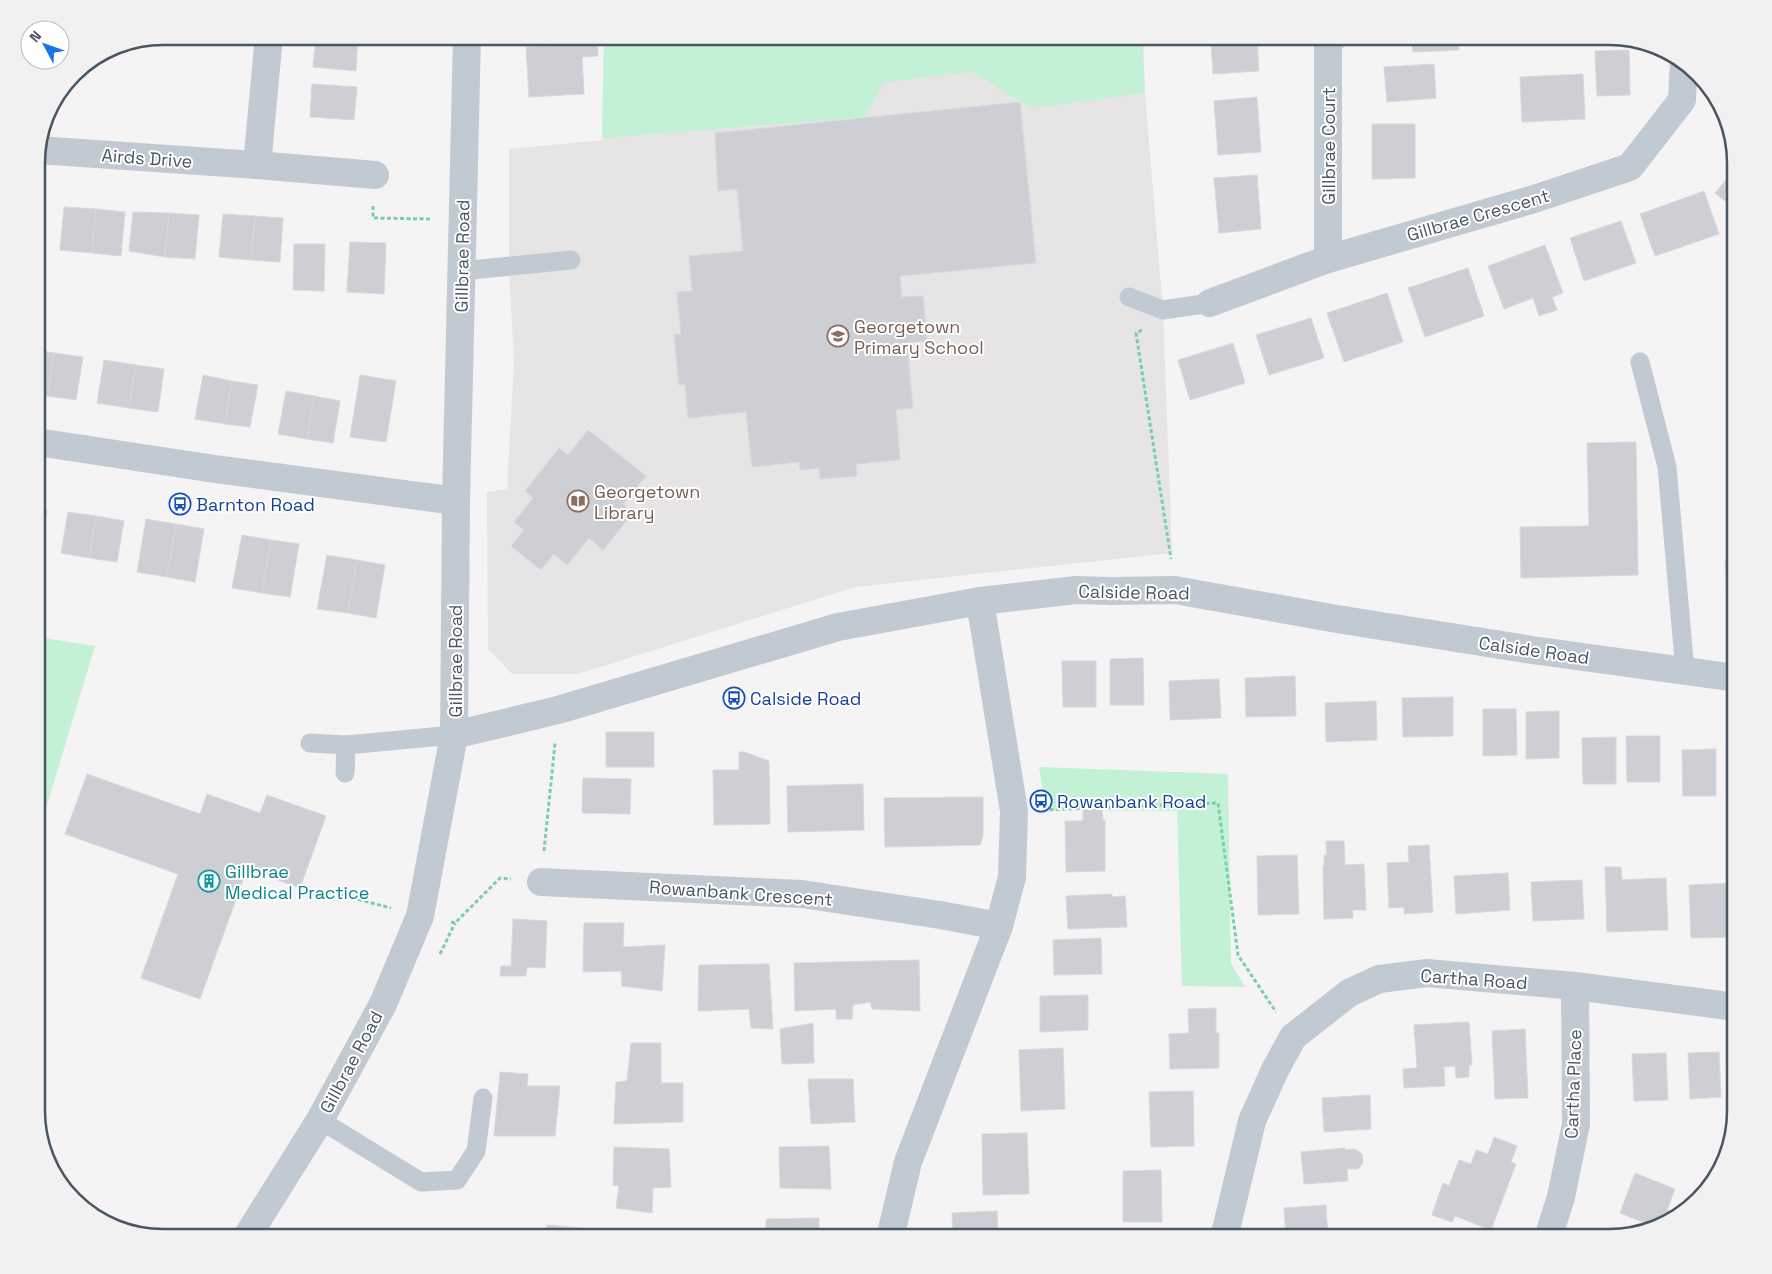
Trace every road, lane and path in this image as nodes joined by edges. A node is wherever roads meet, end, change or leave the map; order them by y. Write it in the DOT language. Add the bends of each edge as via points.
graph roads {
  1 [pos="268,45"];
  2 [pos="467,45"];
  3 [pos="1328,45"];
  4 [pos="1683,71"];
  5 [pos="46,150"];
  6 [pos="257,164"];
  7 [pos="374,175"];
  8 [pos="463,219"];
  9 [pos="1328,259"];
  10 [pos="570,260"];
  11 [pos="461,270"];
  12 [pos="1129,297"];
  13 [pos="1210,303"];
  14 [pos="1145,329"];
  15 [pos="1640,362"];
  16 [pos="45,443"];
  17 [pos="456,501"];
  18 [pos="1175,590"];
  19 [pos="980,601"];
  20 [pos="1685,671"];
  21 [pos="1727,677"];
  22 [pos="558,710"];
  23 [pos="454,735"];
  24 [pos="310,743"];
  25 [pos="346,745"];
  26 [pos="345,773"];
  27 [pos="1014,811"];
  28 [pos="541,882"];
  29 [pos="333,893"];
  30 [pos="420,916"];
  31 [pos="999,926"];
  32 [pos="1575,986"];
  33 [pos="1727,1006"];
  34 [pos="1292,1037"];
  35 [pos="483,1098"];
  36 [pos="320,1120"];
  37 [pos="252,1229"];
  38 [pos="892,1229"];
  39 [pos="1226,1229"];
  40 [pos="1551,1229"];
  1 -- 6 [label="street"];
  2 -- 8 [label="street, Gillbrae Road"];
  3 -- 9 [label="street, Gillbrae Court"];
  4 -- 9 [label="street, Gillbrae Crescent" via="1682,100 1630,167 1534,199"];
  5 -- 6 [label="street, Airds Drive"];
  6 -- 7 [label="street, Airds Drive"];
  7 -- 8 [label="path" via="373,218"];
  8 -- 11 [label="street, Gillbrae Road"];
  9 -- 13 [label="street, Gillbrae Crescent"];
  10 -- 11 [label="lane"];
  11 -- 17 [label="street, Gillbrae Road"];
  12 -- 13 [label="lane" via="1163,310"];
  14 -- 18 [label="path" via="1136,333"];
  15 -- 20 [label="lane" via="1667,467"];
  16 -- 17 [label="street"];
  17 -- 23 [label="street, Gillbrae Road"];
  18 -- 19 [label="street, Calside Road" via="1076,590"];
  18 -- 20 [label="street, Calside Road" via="1532,650"];
  19 -- 22 [label="street, Calside Road" via="838,627"];
  19 -- 27 [label="street"];
  20 -- 21 [label="street, Calside Road"];
  22 -- 23 [label="street, Calside Road"];
  22 -- 28 [label="path"];
  23 -- 25 [label="lane"];
  23 -- 30 [label="street, Gillbrae Road"];
  24 -- 25 [label="lane"];
  25 -- 26 [label="lane"];
  27 -- 31 [label="street" via="1012,877"];
  27 -- 34 [label="path" via="1218,803 1238,955"];
  28 -- 30 [label="path" via="500,878 455,923"];
  28 -- 31 [label="street, Rowanbank Crescent" via="802,894"];
  29 -- 30 [label="path"];
  30 -- 36 [label="street, Gillbrae Road" via="383,1004"];
  31 -- 38 [label="street" via="908,1162"];
  32 -- 33 [label="street, Cartha Road"];
  32 -- 34 [label="street, Cartha Road" via="1427,973 1379,979 1349,993"];
  32 -- 40 [label="street, Cartha Place" via="1576,1124"];
  34 -- 39 [label="street, Cartha Road" via="1252,1121"];
  35 -- 36 [label="lane" via="476,1151 457,1180 421,1182"];
  36 -- 37 [label="street, Gillbrae Road"];
}
